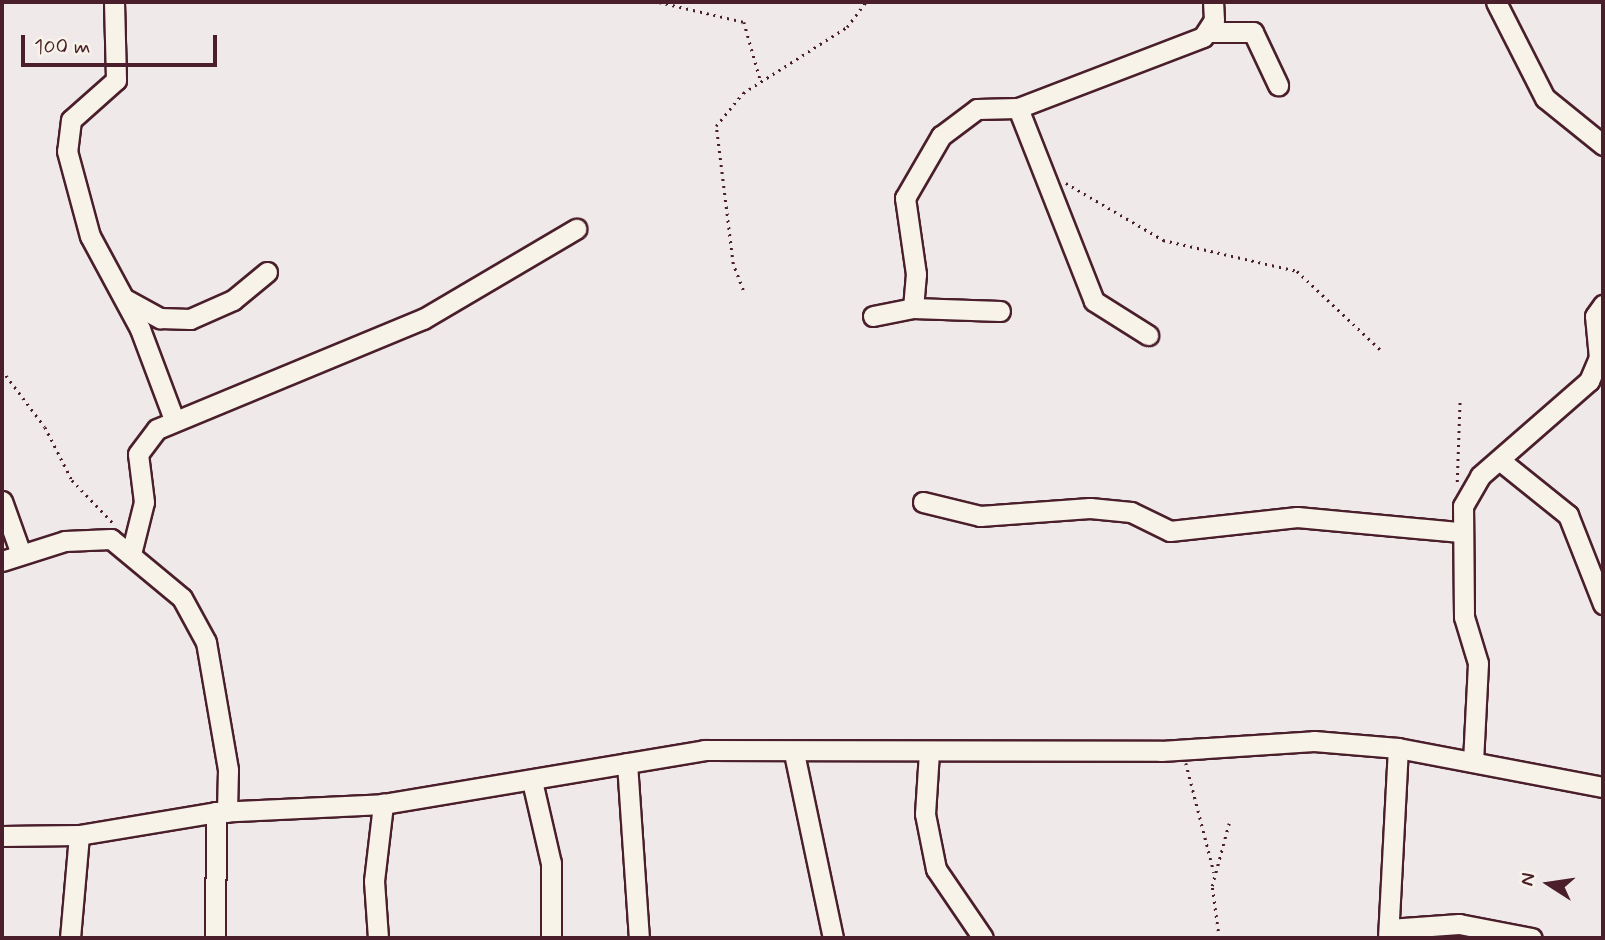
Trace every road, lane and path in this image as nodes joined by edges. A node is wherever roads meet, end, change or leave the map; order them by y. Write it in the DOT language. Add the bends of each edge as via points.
graph roads {
  1 [pos="114,2"];
  2 [pos="659,2"];
  3 [pos="866,2"];
  4 [pos="1213,2"];
  5 [pos="1496,2"];
  6 [pos="1209,32"];
  7 [pos="761,82"];
  8 [pos="1278,85"];
  9 [pos="1018,108"];
  10 [pos="1603,145"];
  11 [pos="1040,165"];
  12 [pos="576,229"];
  13 [pos="267,271"];
  14 [pos="743,290"];
  15 [pos="127,300"];
  16 [pos="1603,304"];
  17 [pos="913,307"];
  18 [pos="1000,311"];
  19 [pos="873,316"];
  20 [pos="1148,335"];
  21 [pos="1601,342"];
  22 [pos="1383,352"];
  23 [pos="2,370"];
  24 [pos="1460,398"];
  25 [pos="173,417"];
  26 [pos="1502,462"];
  27 [pos="2,501"];
  28 [pos="923,502"];
  29 [pos="1463,506"];
  30 [pos="1460,533"];
  31 [pos="127,547"];
  32 [pos="21,554"];
  33 [pos="2,561"];
  34 [pos="1603,604"];
  35 [pos="1398,748"];
  36 [pos="1181,750"];
  37 [pos="929,752"];
  38 [pos="794,753"];
  39 [pos="1473,762"];
  40 [pos="627,763"];
  41 [pos="532,781"];
  42 [pos="1603,787"];
  43 [pos="383,804"];
  44 [pos="221,812"];
  45 [pos="1229,823"];
  46 [pos="79,835"];
  47 [pos="2,836"];
  48 [pos="1214,872"];
  49 [pos="1389,934"];
  50 [pos="69,938"];
  51 [pos="215,938"];
  52 [pos="378,938"];
  53 [pos="551,938"];
  54 [pos="639,938"];
  55 [pos="833,938"];
  56 [pos="983,938"];
  57 [pos="1219,938"];
  58 [pos="1532,938"];
  1 -- 15 [label="street" via="116,80 82,106 66,135 78,204 103,269"];
  2 -- 7 [label="path" via="744,22"];
  3 -- 7 [label="path" via="847,27"];
  4 -- 6 [label="street"];
  5 -- 10 [label="street" via="1545,99"];
  6 -- 8 [label="street" via="1253,32"];
  6 -- 9 [label="street"];
  7 -- 14 [label="path" via="727,111 713,140"];
  9 -- 11 [label="street"];
  9 -- 17 [label="street" via="977,108 954,123 912,176 904,219 915,260"];
  11 -- 20 [label="street" via="1094,301"];
  11 -- 22 [label="path" via="1163,240 1297,271"];
  12 -- 25 [label="street" via="411,324"];
  13 -- 15 [label="street" via="233,300 190,318 160,318"];
  15 -- 25 [label="street"];
  16 -- 21 [label="street" via="1595,316"];
  17 -- 18 [label="street"];
  17 -- 19 [label="street"];
  21 -- 26 [label="street" via="1589,381"];
  23 -- 31 [label="path" via="45,427 72,480 111,516"];
  24 -- 29 [label="path" via="1456,478"];
  25 -- 31 [label="street" via="138,454 144,502"];
  26 -- 29 [label="street" via="1480,476"];
  26 -- 34 [label="street" via="1568,515"];
  27 -- 32 [label="street"];
  28 -- 30 [label="street" via="988,516 1090,508 1131,512 1170,531 1297,517"];
  29 -- 30 [label="street"];
  30 -- 39 [label="street" via="1464,617 1478,663 1480,726"];
  31 -- 32 [label="street" via="84,539"];
  31 -- 44 [label="street" via="182,598 202,627 228,770"];
  32 -- 33 [label="street"];
  35 -- 36 [label="street" via="1314,741"];
  35 -- 39 [label="street"];
  35 -- 49 [label="street"];
  36 -- 37 [label="street"];
  36 -- 48 [label="path"];
  37 -- 38 [label="street"];
  37 -- 56 [label="street" via="925,814 936,869"];
  38 -- 40 [label="street" via="704,750"];
  38 -- 55 [label="street"];
  39 -- 42 [label="street"];
  40 -- 41 [label="street"];
  40 -- 54 [label="street"];
  41 -- 43 [label="street"];
  41 -- 53 [label="street" via="551,863"];
  43 -- 44 [label="street"];
  43 -- 52 [label="street" via="374,881"];
  44 -- 46 [label="street"];
  44 -- 51 [label="street"];
  45 -- 48 [label="path"];
  46 -- 47 [label="street"];
  46 -- 50 [label="street"];
  48 -- 57 [label="path"];
  49 -- 58 [label="street" via="1459,924"];
}
